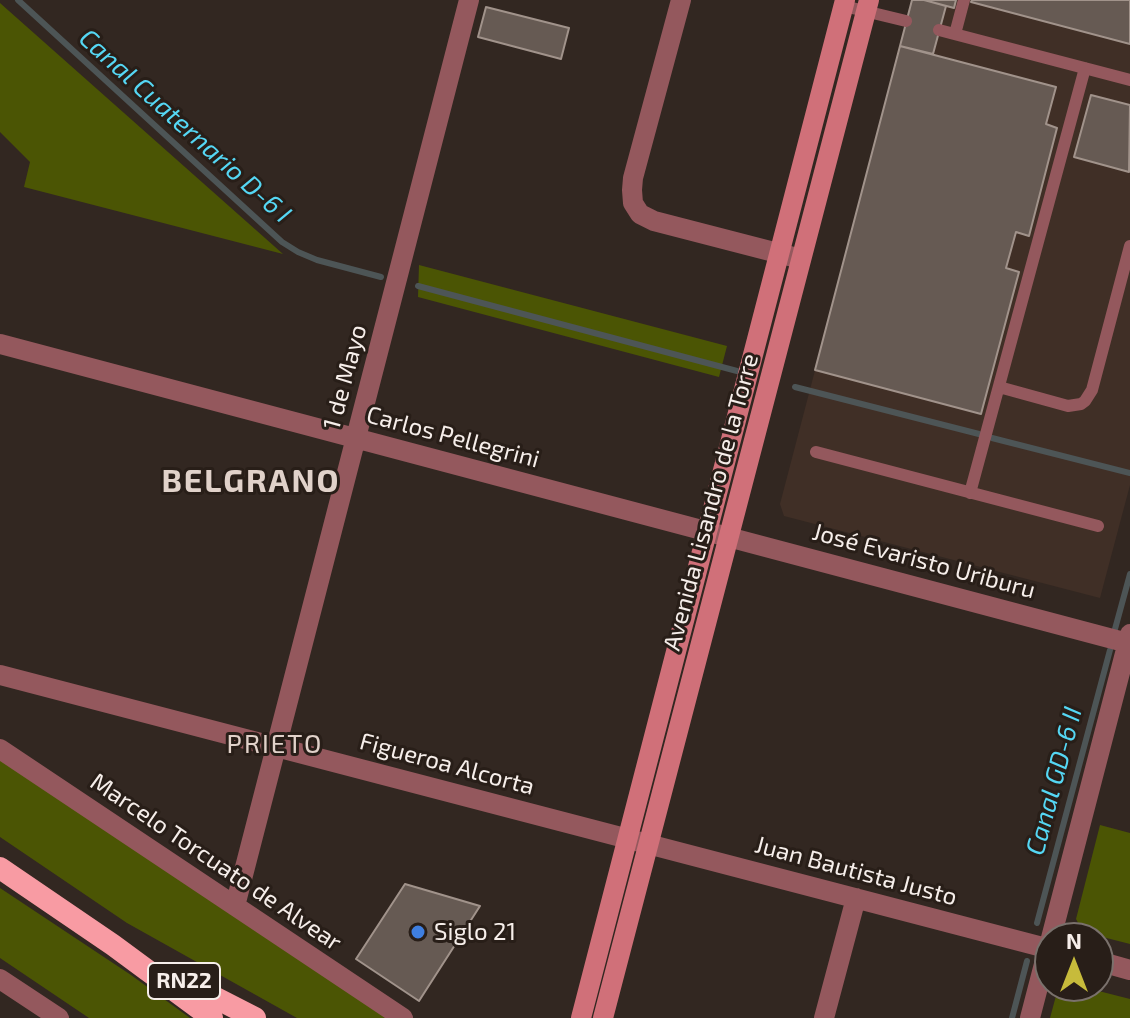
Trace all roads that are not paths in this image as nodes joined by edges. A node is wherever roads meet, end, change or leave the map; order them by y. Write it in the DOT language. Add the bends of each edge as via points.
graph roads {
  1 [pos="469,0"];
  2 [pos="681,0"];
  3 [pos="964,0"];
  4 [pos="845,3"];
  5 [pos="867,6"];
  6 [pos="906,21"];
  7 [pos="939,30"];
  8 [pos="955,34"];
  9 [pos="1085,68"];
  10 [pos="1130,80"];
  11 [pos="1130,246"];
  12 [pos="779,254"];
  13 [pos="801,259"];
  14 [pos="0,344"];
  15 [pos="999,387"];
  16 [pos="356,438"];
  17 [pos="816,452"];
  18 [pos="970,493"];
  19 [pos="1098,526"];
  20 [pos="707,531"];
  21 [pos="729,536"];
  22 [pos="1129,638"];
  23 [pos="0,675"];
  24 [pos="275,746"];
  25 [pos="0,749"];
  26 [pos="628,837"];
  27 [pos="649,843"];
  28 [pos="0,868"];
  29 [pos="856,898"];
  30 [pos="235,906"];
  31 [pos="1056,922"];
  32 [pos="1034,940"];
  33 [pos="113,945"];
  34 [pos="0,979"];
  35 [pos="59,1018"];
  36 [pos="212,1018"];
  37 [pos="255,1018"];
  38 [pos="403,1018"];
  39 [pos="581,1018"];
  40 [pos="603,1018"];
  41 [pos="824,1018"];
  1 -- 16 [label="street, 1 de Mayo"];
  2 -- 12 [label="street" via="633,178 633,203 654,221"];
  3 -- 8 [label="lane"];
  4 -- 5 [label="lane"];
  4 -- 12 [label="main road, Avenida Lisandro de la Torre"];
  5 -- 6 [label="lane"];
  5 -- 13 [label="main road, Avenida Lisandro de la Torre"];
  7 -- 8 [label="lane"];
  8 -- 9 [label="lane"];
  9 -- 10 [label="lane"];
  9 -- 15 [label="lane"];
  11 -- 15 [label="lane" via="1085,401 1068,406"];
  12 -- 13 [label="street"];
  12 -- 20 [label="main road, Avenida Lisandro de la Torre"];
  13 -- 21 [label="main road, Avenida Lisandro de la Torre"];
  14 -- 16 [label="street, Carlos Pellegrini"];
  15 -- 18 [label="lane"];
  16 -- 20 [label="street, Carlos Pellegrini"];
  16 -- 24 [label="street, 1 de Mayo"];
  17 -- 18 [label="lane"];
  18 -- 19 [label="lane"];
  20 -- 21 [label="street, José Evaristo Uriburu"];
  20 -- 26 [label="main road, Avenida Lisandro de la Torre"];
  21 -- 22 [label="street, José Evaristo Uriburu"];
  21 -- 27 [label="main road, Avenida Lisandro de la Torre"];
  22 -- 31 [label="street"];
  23 -- 24 [label="street, Figueroa Alcorta"];
  24 -- 26 [label="street, Figueroa Alcorta"];
  24 -- 30 [label="street, 1 de Mayo"];
  25 -- 30 [label="street, Marcelo Torcuato de Alvear"];
  26 -- 27 [label="street, Figueroa Alcorta"];
  26 -- 39 [label="main road, Avenida Lisandro de la Torre"];
  27 -- 29 [label="street, Juan Bautista Justo"];
  27 -- 40 [label="main road, Avenida Lisandro de la Torre"];
  28 -- 33 [label="highway, RN22"];
  29 -- 32 [label="street, Juan Bautista Justo"];
  29 -- 41 [label="street"];
  30 -- 38 [label="street, Marcelo Torcuato de Alvear"];
  33 -- 36 [label="highway, RN22"];
  33 -- 37 [label="highway, RN22"];
  34 -- 35 [label="street"];
}
